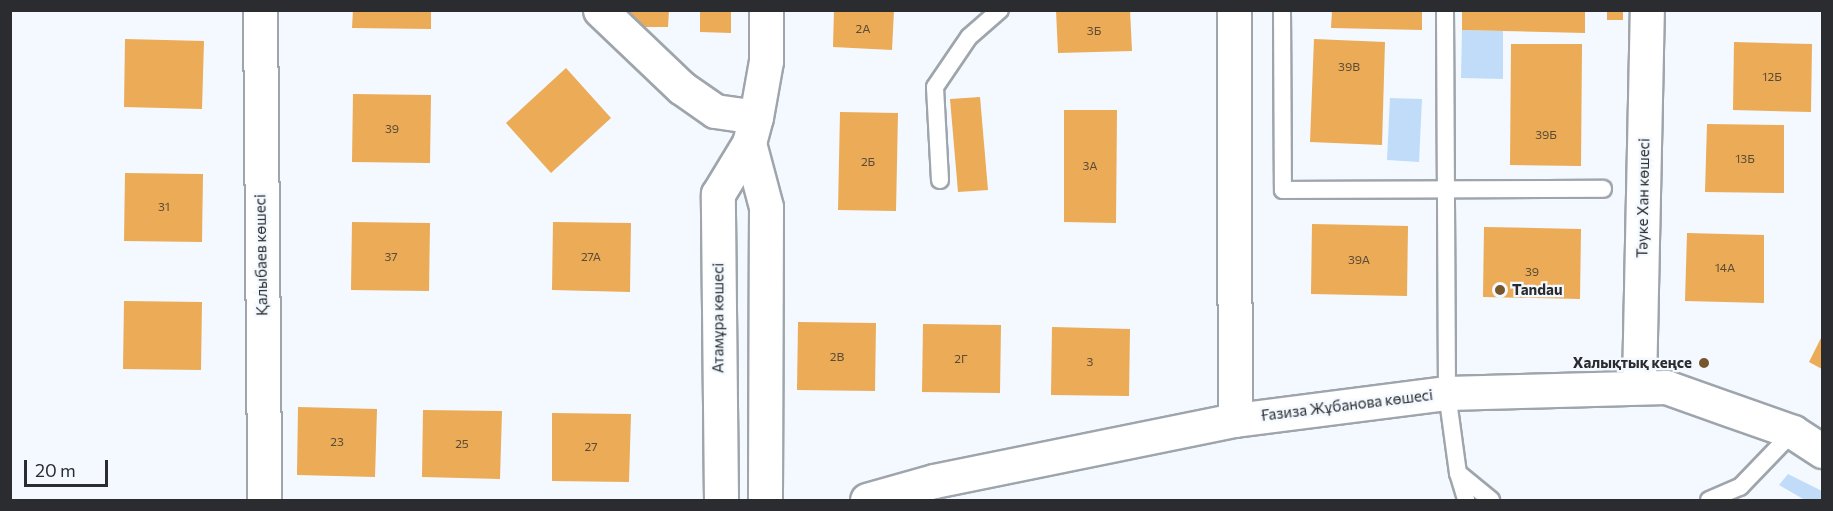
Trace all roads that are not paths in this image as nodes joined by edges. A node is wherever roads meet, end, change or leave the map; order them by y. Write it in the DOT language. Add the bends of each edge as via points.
graph roads {
  1 [pos="260,10"];
  2 [pos="600,10"];
  3 [pos="766,10"];
  4 [pos="1000,10"];
  5 [pos="1234,10"];
  6 [pos="1282,10"];
  7 [pos="1444,10"];
  8 [pos="1647,10"];
  9 [pos="752,130"];
  10 [pos="940,180"];
  11 [pos="1603,189"];
  12 [pos="1445,190"];
  13 [pos="1639,385"];
  14 [pos="1447,393"];
  15 [pos="1235,420"];
  16 [pos="1793,432"];
  17 [pos="1822,451"];
  18 [pos="1458,473"];
  19 [pos="264,501"];
  20 [pos="721,501"];
  21 [pos="765,501"];
  22 [pos="867,501"];
  23 [pos="1466,501"];
  24 [pos="1491,501"];
  25 [pos="1709,501"];
  1 -- 19 [label="street, Қалыбаев көшесі"];
  2 -- 9 [label="street" via="682,88 714,111"];
  3 -- 9 [label="street, Атамұра көшесі" via="766,61"];
  4 -- 10 [label="lane" via="969,37 935,87"];
  5 -- 15 [label="street"];
  6 -- 12 [label="lane" via="1283,190"];
  7 -- 12 [label="lane"];
  8 -- 13 [label="street, Тәуке Хан көшесі"];
  9 -- 20 [label="street, Атамұра көшесі" via="718,194"];
  9 -- 21 [label="street, Атамұра көшесі" via="766,207"];
  11 -- 12 [label="lane"];
  12 -- 14 [label="lane"];
  13 -- 14 [label="street, Ғазиза Жұбанова көшесі"];
  13 -- 16 [label="street, Ғазиза Жұбанова көшесі" via="1666,387"];
  14 -- 15 [label="street, Ғазиза Жұбанова көшесі"];
  14 -- 18 [label="lane"];
  15 -- 22 [label="street, Ғазиза Жұбанова көшесі" via="934,481"];
  16 -- 17 [label="street, Ғазиза Жұбанова көшесі"];
  16 -- 25 [label="lane" via="1740,487"];
  18 -- 23 [label="lane"];
  18 -- 24 [label="lane"];
}
